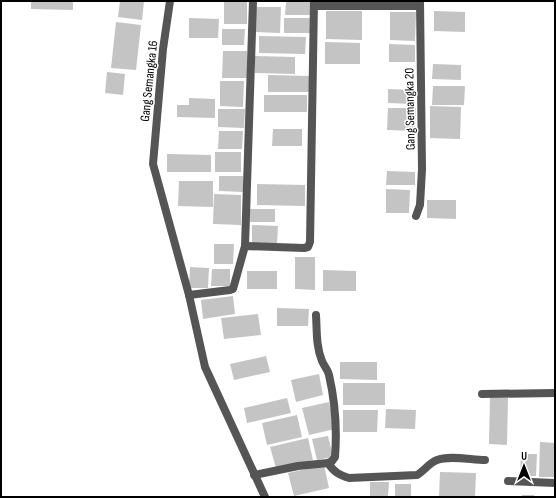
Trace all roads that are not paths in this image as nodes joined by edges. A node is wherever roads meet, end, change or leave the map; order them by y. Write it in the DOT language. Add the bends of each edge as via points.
graph roads {
  1 [pos="170,1"];
  2 [pos="253,1"];
  3 [pos="314,3"];
  4 [pos="420,3"];
  5 [pos="416,216"];
  6 [pos="245,246"];
  7 [pos="189,295"];
  8 [pos="316,316"];
  9 [pos="555,393"];
  10 [pos="482,394"];
  11 [pos="485,460"];
  12 [pos="328,463"];
  13 [pos="254,475"];
  14 [pos="508,481"];
  15 [pos="555,484"];
  16 [pos="265,497"];
  1 -- 7 [label="street, Gang Semangka 16" via="162,57 153,164"];
  2 -- 6 [label="street"];
  3 -- 4 [label="street"];
  3 -- 6 [label="street" via="309,244 306,248"];
  4 -- 5 [label="street, Gang Semangka 20" via="422,168 420,205"];
  6 -- 7 [label="street" via="233,289"];
  7 -- 13 [label="street" via="205,367"];
  8 -- 12 [label="street" via="318,347 328,373 335,416 335,458"];
  9 -- 10 [label="street"];
  11 -- 12 [label="street" via="438,459 417,475 349,478 340,476"];
  12 -- 13 [label="street"];
  13 -- 16 [label="street"];
  14 -- 15 [label="street"];
}
